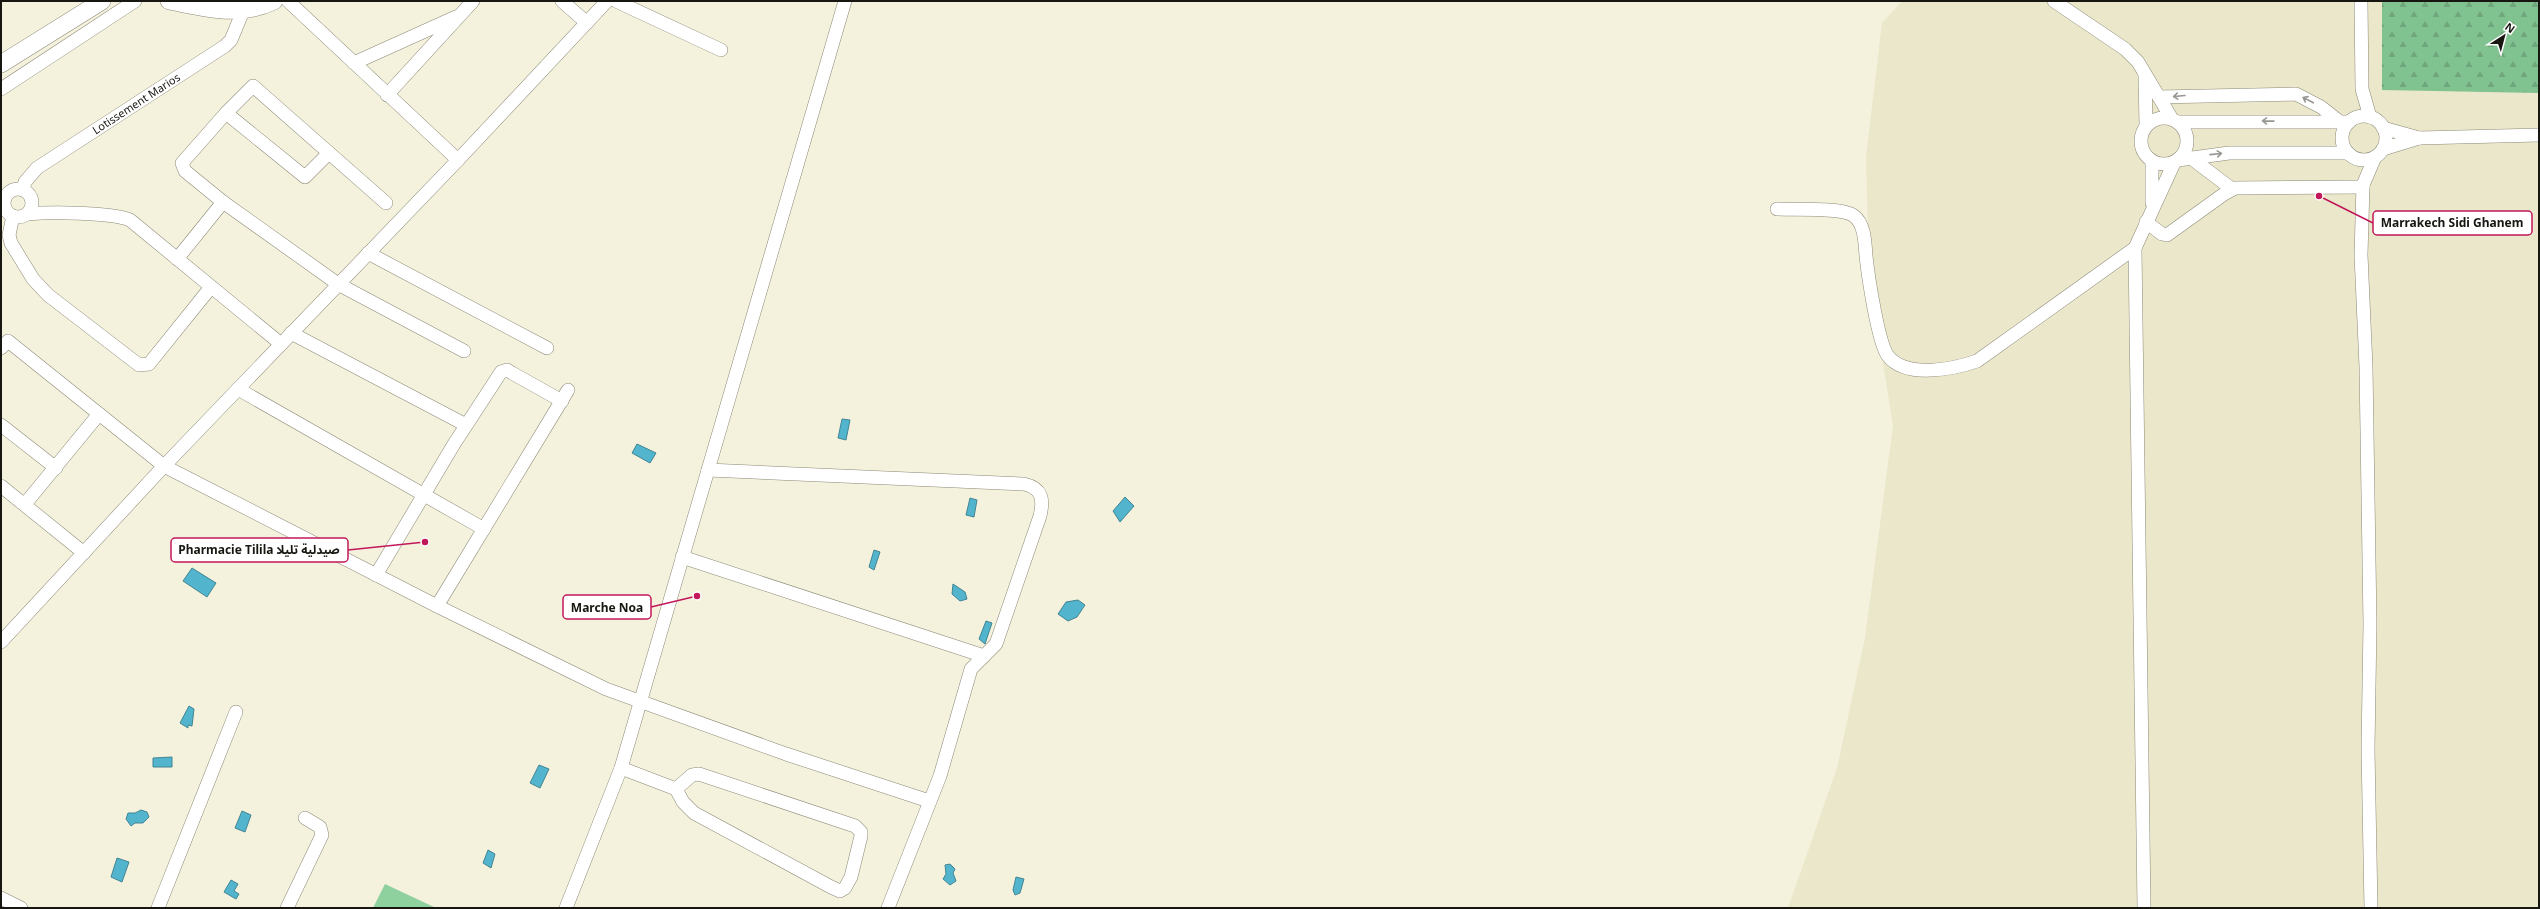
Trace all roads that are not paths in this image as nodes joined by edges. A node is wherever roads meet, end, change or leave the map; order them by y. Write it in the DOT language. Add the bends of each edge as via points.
graph roads {
  1 [pos="102,1"];
  2 [pos="135,1"];
  3 [pos="274,1"];
  4 [pos="288,1"];
  5 [pos="473,1"];
  6 [pos="562,1"];
  7 [pos="607,1"];
  8 [pos="616,1"];
  9 [pos="845,1"];
  10 [pos="2054,1"];
  11 [pos="2361,1"];
  12 [pos="178,2"];
  13 [pos="243,11"];
  14 [pos="461,15"];
  15 [pos="587,23"];
  16 [pos="721,50"];
  17 [pos="2,60"];
  18 [pos="354,63"];
  19 [pos="2145,73"];
  20 [pos="1,89"];
  21 [pos="2362,89"];
  22 [pos="387,95"];
  23 [pos="2159,97"];
  24 [pos="226,113"];
  25 [pos="2370,117"];
  26 [pos="2174,121"];
  27 [pos="2347,121"];
  28 [pos="2146,126"];
  29 [pos="2383,128"];
  30 [pos="2539,134"];
  31 [pos="2419,138"];
  32 [pos="329,153"];
  33 [pos="2379,153"];
  34 [pos="2351,155"];
  35 [pos="2191,158"];
  36 [pos="458,160"];
  37 [pos="2152,161"];
  38 [pos="2176,161"];
  39 [pos="2363,186"];
  40 [pos="2232,189"];
  41 [pos="23,190"];
  42 [pos="3,201"];
  43 [pos="223,202"];
  44 [pos="386,203"];
  45 [pos="2152,207"];
  46 [pos="1777,209"];
  47 [pos="27,214"];
  48 [pos="13,216"];
  49 [pos="2146,222"];
  50 [pos="2135,248"];
  51 [pos="368,253"];
  52 [pos="177,258"];
  53 [pos="338,284"];
  54 [pos="211,287"];
  55 [pos="291,333"];
  56 [pos="281,344"];
  57 [pos="1,348"];
  58 [pos="547,348"];
  59 [pos="464,351"];
  60 [pos="238,389"];
  61 [pos="99,414"];
  62 [pos="1,425"];
  63 [pos="466,425"];
  64 [pos="164,466"];
  65 [pos="56,468"];
  66 [pos="708,470"];
  67 [pos="1,486"];
  68 [pos="423,495"];
  69 [pos="25,504"];
  70 [pos="484,529"];
  71 [pos="84,553"];
  72 [pos="682,557"];
  73 [pos="376,575"];
  74 [pos="437,606"];
  75 [pos="1,642"];
  76 [pos="984,656"];
  77 [pos="640,702"];
  78 [pos="236,712"];
  79 [pos="621,768"];
  80 [pos="676,789"];
  81 [pos="929,801"];
  82 [pos="306,818"];
  83 [pos="1,898"];
  84 [pos="21,908"];
  85 [pos="158,908"];
  86 [pos="287,908"];
  87 [pos="566,908"];
  88 [pos="888,908"];
  89 [pos="2144,908"];
  90 [pos="2371,908"];
  1 -- 17 [label="main road"];
  2 -- 20 [label="street"];
  3 -- 13 [label="main road"];
  4 -- 18 [label="street"];
  5 -- 14 [label="street"];
  6 -- 15 [label="street"];
  7 -- 15 [label="street"];
  8 -- 16 [label="street"];
  9 -- 66 [label="street"];
  10 -- 19 [label="street" via="2125,49"];
  11 -- 21 [label="street"];
  12 -- 13 [label="main road" via="226,12"];
  13 -- 41 [label="street, Lotissement Marios" via="231,40 225,46 37,168 24,182"];
  14 -- 18 [label="street"];
  14 -- 22 [label="street"];
  15 -- 36 [label="street"];
  18 -- 22 [label="street"];
  19 -- 23 [label="street"];
  19 -- 28 [label="street"];
  21 -- 25 [label="street"];
  21 -- 27 [label="street"];
  22 -- 36 [label="street"];
  23 -- 26 [label="street"];
  27 -- 23 [label="street, one-way" via="2296,94"];
  24 -- 32 [label="street" via="304,178"];
  24 -- 32 [label="street" via="250,87 254,87"];
  24 -- 43 [label="street" via="184,160 182,166"];
  25 -- 27 [label="street"];
  25 -- 29 [label="street"];
  27 -- 26 [label="street, one-way"];
  26 -- 28 [label="street" via="2155,120"];
  26 -- 38 [label="street" via="2184,130 2187,141 2185,152"];
  27 -- 34 [label="street" via="2342,137"];
  28 -- 37 [label="street" via="2141,136 2142,147"];
  29 -- 31 [label="street"];
  29 -- 33 [label="street" via="2386,138"];
  30 -- 31 [label="street"];
  31 -- 33 [label="street"];
  32 -- 44 [label="street"];
  33 -- 34 [label="street" via="2364,160"];
  33 -- 39 [label="street"];
  35 -- 34 [label="street, one-way" via="2229,153"];
  34 -- 39 [label="street"];
  35 -- 38 [label="street"];
  35 -- 40 [label="street"];
  36 -- 51 [label="street"];
  37 -- 38 [label="street" via="2162,164"];
  37 -- 45 [label="street"];
  38 -- 45 [label="street"];
  39 -- 40 [label="street"];
  39 -- 90 [label="street" via="2362,255 2370,624 2368,749"];
  40 -- 49 [label="street" via="2167,235"];
  41 -- 42 [label="street" via="14,190"];
  41 -- 47 [label="street" via="32,201"];
  42 -- 48 [label="street" via="6,210"];
  43 -- 52 [label="street"];
  43 -- 53 [label="street"];
  45 -- 49 [label="street"];
  46 -- 50 [label="street" via="1844,212 1856,218 1861,225 1885,352 1892,361 1907,368 1950,370 1977,361"];
  47 -- 48 [label="street"];
  47 -- 52 [label="street" via="50,212 125,218"];
  48 -- 54 [label="street" via="8,235 11,243 40,288 139,365 149,364"];
  49 -- 50 [label="street"];
  50 -- 89 [label="street"];
  51 -- 53 [label="street"];
  51 -- 58 [label="street"];
  52 -- 54 [label="street"];
  53 -- 55 [label="street"];
  53 -- 59 [label="street"];
  54 -- 56 [label="street"];
  55 -- 56 [label="street"];
  55 -- 63 [label="street"];
  56 -- 60 [label="street"];
  57 -- 61 [label="street" via="8,341"];
  60 -- 64 [label="street"];
  60 -- 68 [label="street"];
  61 -- 64 [label="street"];
  61 -- 65 [label="street"];
  62 -- 65 [label="street"];
  63 -- 68 [label="street"];
  63 -- 70 [label="street" via="503,370 565,396"];
  64 -- 71 [label="street"];
  64 -- 73 [label="street"];
  65 -- 69 [label="street"];
  66 -- 72 [label="street"];
  66 -- 76 [label="street" via="1033,486 1042,496 1043,506 996,644"];
  67 -- 69 [label="street"];
  68 -- 70 [label="street"];
  68 -- 73 [label="street"];
  69 -- 71 [label="street"];
  70 -- 74 [label="street"];
  71 -- 75 [label="street"];
  72 -- 76 [label="street"];
  72 -- 77 [label="street"];
  73 -- 74 [label="street"];
  74 -- 77 [label="street" via="606,689"];
  76 -- 81 [label="street" via="971,670 949,748"];
  77 -- 79 [label="street"];
  77 -- 81 [label="street"];
  78 -- 85 [label="street"];
  79 -- 80 [label="street"];
  79 -- 87 [label="street"];
  80 -- 80 [label="street" via="683,802 694,813 831,887 840,891 847,885 861,836 861,832 855,826 698,774"];
  81 -- 88 [label="street"];
  82 -- 86 [label="street" via="320,827 322,836"];
  83 -- 84 [label="street"];
}
